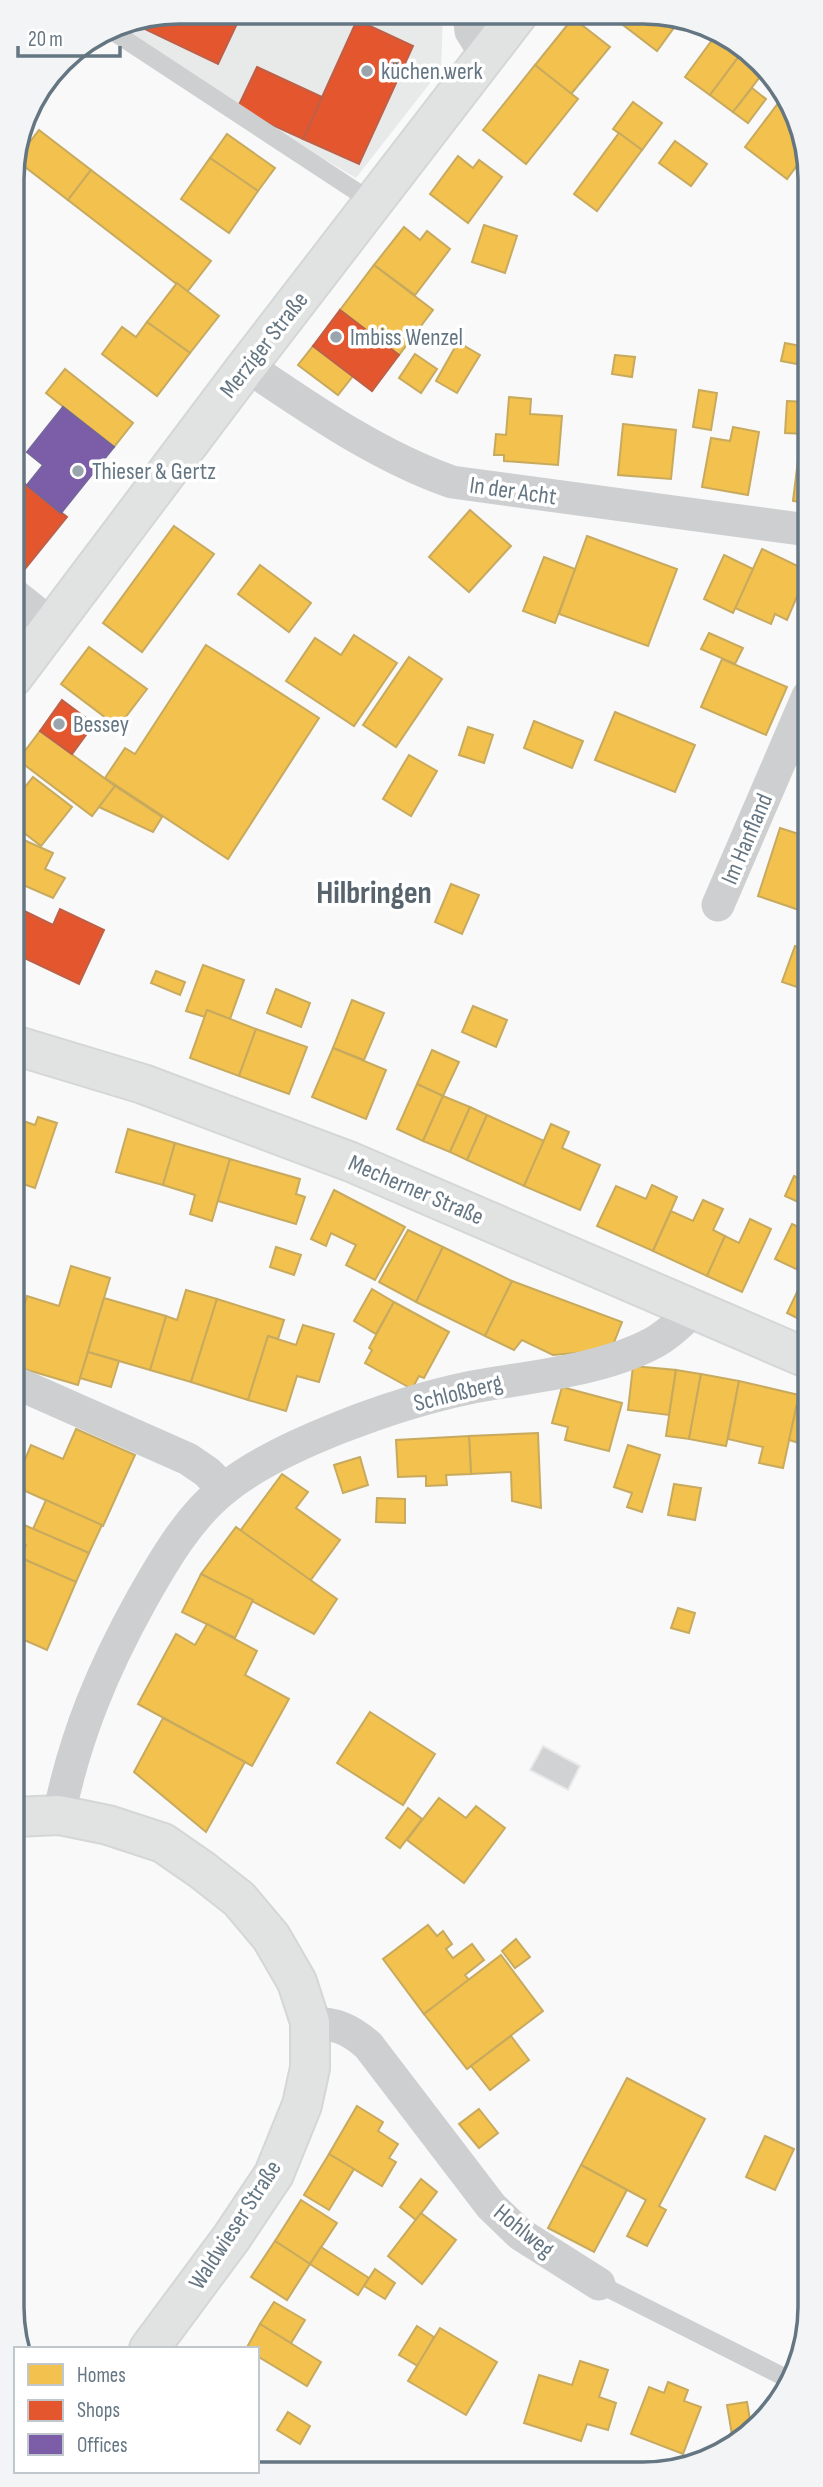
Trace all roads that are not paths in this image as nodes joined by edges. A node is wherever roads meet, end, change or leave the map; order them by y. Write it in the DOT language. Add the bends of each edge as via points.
graph roads {
  1 [pos="470,24"];
  2 [pos="511,24"];
  3 [pos="120,36"];
  4 [pos="486,55"];
  5 [pos="374,203"];
  6 [pos="247,366"];
  7 [pos="798,529"];
  8 [pos="25,603"];
  9 [pos="53,626"];
  10 [pos="25,662"];
  11 [pos="798,719"];
  12 [pos="718,905"];
  13 [pos="25,1048"];
  14 [pos="694,1310"];
  15 [pos="798,1354"];
  16 [pos="24,1386"];
  17 [pos="224,1489"];
  18 [pos="59,1815"];
  19 [pos="24,1816"];
  20 [pos="310,2022"];
  21 [pos="599,2284"];
  22 [pos="150,2347"];
  23 [pos="782,2376"];
  1 -- 4 [label="street"];
  2 -- 4 [label="main road, Merziger Straße"];
  3 -- 5 [label="lane"];
  4 -- 5 [label="main road, Merziger Straße"];
  5 -- 6 [label="main road, Merziger Straße"];
  6 -- 7 [label="street, In der Acht" via="369,444 452,482"];
  6 -- 9 [label="main road, Merziger Straße"];
  8 -- 9 [label="street"];
  9 -- 10 [label="main road, Merziger Straße"];
  11 -- 12 [label="street, Im Hanfland"];
  13 -- 14 [label="main road, Mecherner Straße" via="254,1124"];
  14 -- 15 [label="main road, Mecherner Straße"];
  14 -- 17 [label="street, Schloßberg" via="652,1344 606,1362 464,1389 385,1411 256,1467"];
  16 -- 17 [label="street" via="188,1460"];
  17 -- 18 [label="street, Schloßberg" via="199,1513 161,1565 113,1651 83,1722"];
  18 -- 19 [label="main road, Waldwieser Straße"];
  18 -- 20 [label="main road, Waldwieser Straße" via="163,1843 239,1899 278,1948 297,1982"];
  20 -- 21 [label="street, Hohlweg" via="350,2030 368,2045 491,2206 520,2234"];
  20 -- 22 [label="main road, Waldwieser Straße" via="310,2068 302,2105 274,2174"];
  21 -- 23 [label="lane, Hohlweg"];
}
